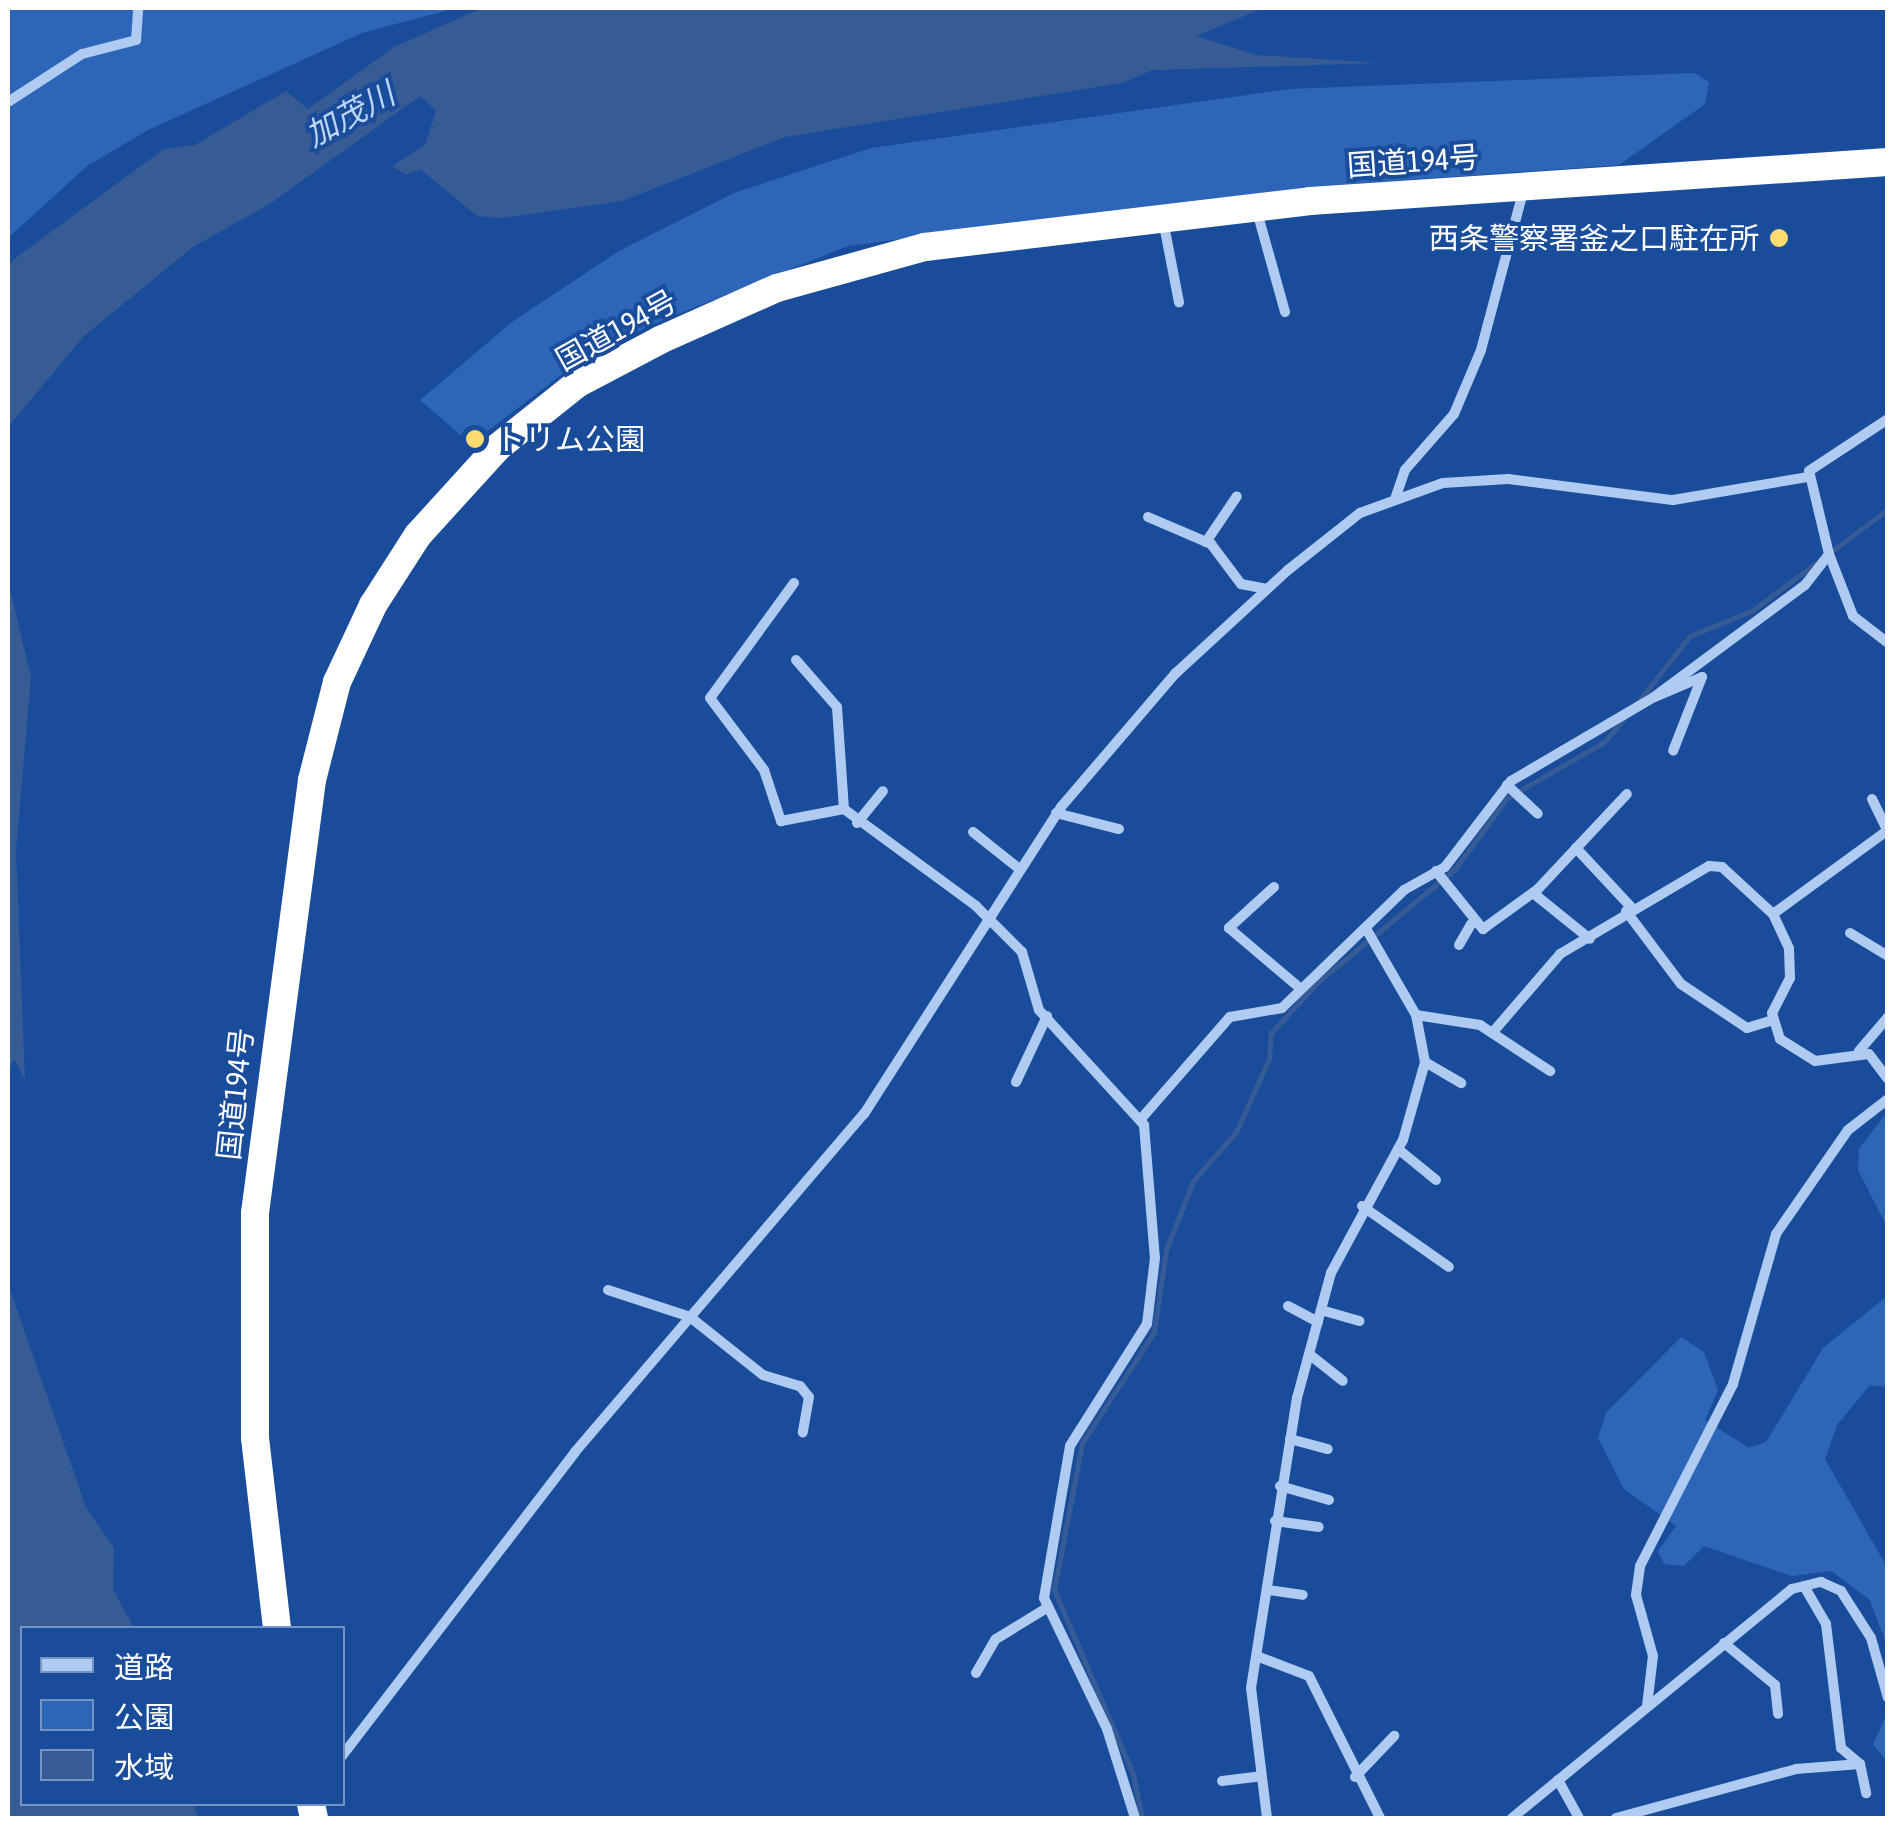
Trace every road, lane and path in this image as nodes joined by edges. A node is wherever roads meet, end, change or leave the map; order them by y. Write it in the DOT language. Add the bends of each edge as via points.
graph roads {
  1 [pos="138,8"];
  2 [pos="8,102"];
  3 [pos="1888,162"];
  4 [pos="1525,185"];
  5 [pos="1256,207"];
  6 [pos="1162,216"];
  7 [pos="1179,302"];
  8 [pos="1285,312"];
  9 [pos="1888,419"];
  10 [pos="1807,477"];
  11 [pos="1237,496"];
  12 [pos="1395,499"];
  13 [pos="1148,516"];
  14 [pos="1206,542"];
  15 [pos="1830,554"];
  16 [pos="794,583"];
  17 [pos="1266,589"];
  18 [pos="1888,643"];
  19 [pos="796,660"];
  20 [pos="1654,698"];
  21 [pos="1673,751"];
  22 [pos="1508,785"];
  23 [pos="883,791"];
  24 [pos="1627,794"];
  25 [pos="1872,799"];
  26 [pos="844,809"];
  27 [pos="1056,814"];
  28 [pos="1538,814"];
  29 [pos="858,823"];
  30 [pos="1119,829"];
  31 [pos="1887,830"];
  32 [pos="972,832"];
  33 [pos="1576,848"];
  34 [pos="1018,866"];
  35 [pos="1436,871"];
  36 [pos="1274,887"];
  37 [pos="1533,892"];
  38 [pos="1629,910"];
  39 [pos="986,914"];
  40 [pos="1772,914"];
  41 [pos="1471,924"];
  42 [pos="1367,930"];
  43 [pos="1850,934"];
  44 [pos="1590,939"];
  45 [pos="1459,944"];
  46 [pos="1888,956"];
  47 [pos="1301,989"];
  48 [pos="1416,1015"];
  49 [pos="1046,1016"];
  50 [pos="1888,1018"];
  51 [pos="1773,1020"];
  52 [pos="1492,1032"];
  53 [pos="1859,1051"];
  54 [pos="1516,1056"];
  55 [pos="1425,1062"];
  56 [pos="1517,1070"];
  57 [pos="1550,1071"];
  58 [pos="1888,1078"];
  59 [pos="1016,1082"];
  60 [pos="1461,1083"];
  61 [pos="1888,1099"];
  62 [pos="1140,1120"];
  63 [pos="1398,1149"];
  64 [pos="1436,1180"];
  65 [pos="1362,1206"];
  66 [pos="1449,1267"];
  67 [pos="608,1290"];
  68 [pos="1288,1306"];
  69 [pos="1319,1316"];
  70 [pos="690,1318"];
  71 [pos="1359,1322"];
  72 [pos="1309,1354"];
  73 [pos="1343,1381"];
  74 [pos="803,1432"];
  75 [pos="1290,1439"];
  76 [pos="1328,1449"];
  77 [pos="1280,1486"];
  78 [pos="1330,1500"];
  79 [pos="1275,1521"];
  80 [pos="1320,1527"];
  81 [pos="1804,1586"];
  82 [pos="1268,1590"];
  83 [pos="1303,1596"];
  84 [pos="1045,1609"];
  85 [pos="277,1626"];
  86 [pos="1724,1643"];
  87 [pos="1259,1657"];
  88 [pos="976,1673"];
  89 [pos="1888,1698"];
  90 [pos="1647,1706"];
  91 [pos="1778,1714"];
  92 [pos="1394,1736"];
  93 [pos="345,1752"];
  94 [pos="1860,1764"];
  95 [pos="1257,1777"];
  96 [pos="1356,1777"];
  97 [pos="1558,1780"];
  98 [pos="1222,1781"];
  99 [pos="1866,1793"];
  100 [pos="1134,1818"];
  101 [pos="1267,1818"];
  102 [pos="1380,1818"];
  103 [pos="1512,1818"];
  104 [pos="1580,1818"];
  105 [pos="1616,1818"];
  1 -- 2 [label="street" via="136,40 82,54"];
  3 -- 4 [label="highway, 国道194号"];
  4 -- 5 [label="highway, 国道194号"];
  4 -- 12 [label="street" via="1481,350 1454,414 1405,470"];
  5 -- 6 [label="highway, 国道194号"];
  5 -- 8 [label="street"];
  6 -- 7 [label="street"];
  6 -- 85 [label="highway, 国道194号" via="925,246 777,288 660,340 576,384 498,447 418,536 372,605 337,682 312,780 257,1194 255,1437"];
  9 -- 10 [label="street"];
  10 -- 12 [label="street" via="1674,500 1489,478"];
  10 -- 15 [label="street"];
  11 -- 14 [label="street"];
  12 -- 17 [label="street" via="1336,528"];
  13 -- 14 [label="street"];
  14 -- 17 [label="street" via="1242,584"];
  15 -- 18 [label="street" via="1853,616"];
  15 -- 20 [label="street" via="1806,584"];
  16 -- 26 [label="street" via="710,698 764,770 781,821"];
  17 -- 27 [label="street" via="1176,673"];
  19 -- 26 [label="street" via="837,707"];
  20 -- 21 [label="street" via="1702,677"];
  20 -- 22 [label="street"];
  22 -- 28 [label="street"];
  22 -- 35 [label="street"];
  23 -- 29 [label="street"];
  24 -- 33 [label="street"];
  25 -- 31 [label="street"];
  26 -- 29 [label="street"];
  27 -- 30 [label="street"];
  27 -- 34 [label="street"];
  29 -- 39 [label="street"];
  31 -- 40 [label="street"];
  32 -- 34 [label="street"];
  33 -- 37 [label="street"];
  33 -- 38 [label="street"];
  34 -- 39 [label="street"];
  35 -- 41 [label="street"];
  35 -- 42 [label="street"];
  36 -- 47 [label="street" via="1229,928"];
  37 -- 41 [label="street" via="1483,929"];
  37 -- 44 [label="street"];
  38 -- 40 [label="street" via="1709,866 1722,867"];
  38 -- 44 [label="street"];
  38 -- 51 [label="street" via="1681,984 1747,1028"];
  39 -- 49 [label="street" via="1022,952"];
  39 -- 70 [label="street" via="864,1114"];
  40 -- 51 [label="street" via="1792,965"];
  41 -- 45 [label="street"];
  42 -- 47 [label="street"];
  42 -- 48 [label="street"];
  43 -- 46 [label="street"];
  44 -- 52 [label="street" via="1560,954"];
  47 -- 62 [label="street" via="1282,1008 1230,1017"];
  48 -- 52 [label="street"];
  48 -- 55 [label="street"];
  49 -- 59 [label="street"];
  49 -- 62 [label="street"];
  50 -- 53 [label="street"];
  51 -- 53 [label="street" via="1788,1048 1814,1062"];
  52 -- 54 [label="street"];
  53 -- 58 [label="street"];
  54 -- 56 [label="street"];
  54 -- 57 [label="street"];
  55 -- 60 [label="street"];
  55 -- 63 [label="street"];
  61 -- 90 [label="street" via="1848,1130 1783,1222 1733,1384 1640,1566 1636,1595 1654,1656"];
  62 -- 84 [label="street" via="1153,1294 1133,1358 1070,1446"];
  63 -- 64 [label="street"];
  63 -- 65 [label="street"];
  65 -- 66 [label="street"];
  65 -- 69 [label="street"];
  67 -- 70 [label="street"];
  68 -- 69 [label="street"];
  69 -- 71 [label="street"];
  69 -- 72 [label="street"];
  70 -- 74 [label="street" via="763,1376 806,1392"];
  70 -- 93 [label="street"];
  72 -- 73 [label="street"];
  72 -- 75 [label="street"];
  75 -- 76 [label="street"];
  75 -- 77 [label="street"];
  77 -- 78 [label="street"];
  77 -- 79 [label="street"];
  79 -- 80 [label="street"];
  79 -- 82 [label="street"];
  81 -- 86 [label="street"];
  81 -- 89 [label="street" via="1841,1591 1860,1613"];
  81 -- 94 [label="street" via="1826,1624 1841,1748"];
  82 -- 83 [label="street"];
  82 -- 87 [label="street"];
  84 -- 88 [label="street" via="996,1639"];
  84 -- 100 [label="street" via="1073,1647"];
  86 -- 90 [label="street"];
  86 -- 91 [label="street" via="1775,1685"];
  87 -- 95 [label="street" via="1251,1688"];
  87 -- 96 [label="street" via="1309,1676"];
  90 -- 97 [label="street"];
  92 -- 96 [label="street"];
  94 -- 99 [label="street"];
  94 -- 105 [label="street" via="1796,1769"];
  95 -- 98 [label="street"];
  95 -- 101 [label="street"];
  96 -- 102 [label="street"];
  97 -- 103 [label="street"];
  97 -- 104 [label="street"];
}
